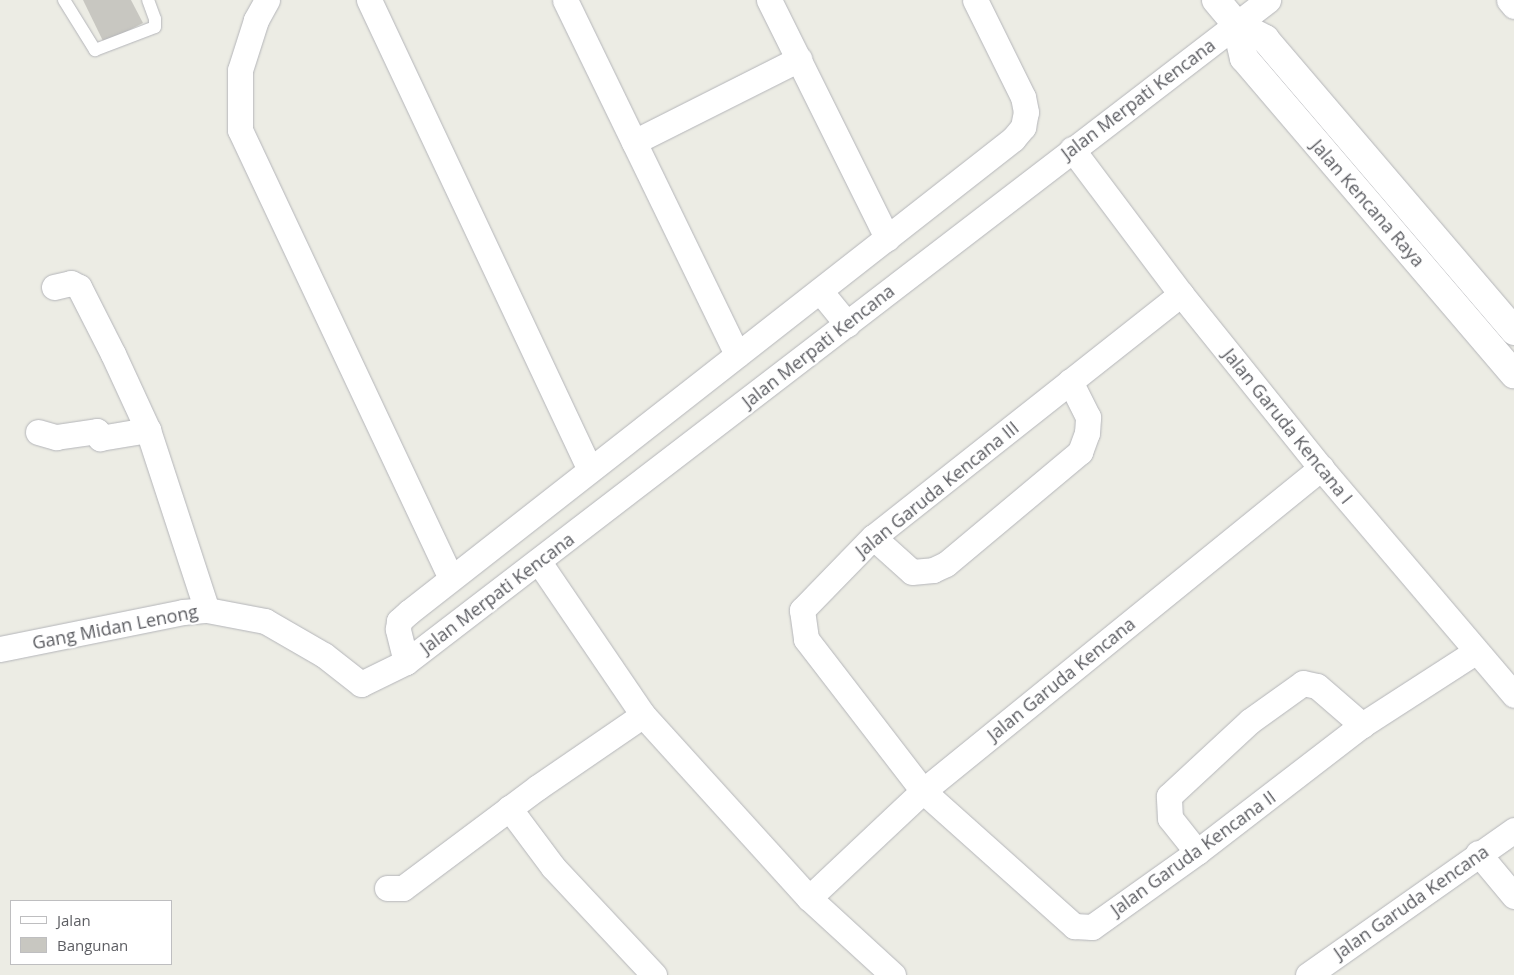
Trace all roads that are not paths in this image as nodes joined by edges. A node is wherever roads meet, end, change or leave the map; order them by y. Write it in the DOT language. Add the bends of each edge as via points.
graph roads {
  1 [pos="64,0"];
  2 [pos="148,0"];
  3 [pos="267,0"];
  4 [pos="369,0"];
  5 [pos="565,0"];
  6 [pos="769,0"];
  7 [pos="975,0"];
  8 [pos="1216,0"];
  9 [pos="1268,0"];
  10 [pos="1509,0"];
  11 [pos="1514,6"];
  12 [pos="1236,24"];
  13 [pos="799,59"];
  14 [pos="634,142"];
  15 [pos="1072,149"];
  16 [pos="887,238"];
  17 [pos="54,287"];
  18 [pos="820,290"];
  19 [pos="1181,294"];
  20 [pos="847,324"];
  21 [pos="1514,331"];
  22 [pos="737,355"];
  23 [pos="1514,374"];
  24 [pos="1070,381"];
  25 [pos="148,430"];
  26 [pos="38,432"];
  27 [pos="1321,468"];
  28 [pos="590,470"];
  29 [pos="873,537"];
  30 [pos="539,562"];
  31 [pos="452,578"];
  32 [pos="208,610"];
  33 [pos="0,649"];
  34 [pos="1475,652"];
  35 [pos="406,662"];
  36 [pos="361,684"];
  37 [pos="1514,694"];
  38 [pos="643,715"];
  39 [pos="1362,726"];
  40 [pos="923,791"];
  41 [pos="509,808"];
  42 [pos="1514,830"];
  43 [pos="1197,852"];
  44 [pos="1478,853"];
  45 [pos="387,888"];
  46 [pos="1514,896"];
  47 [pos="809,898"];
  48 [pos="654,975"];
  49 [pos="893,975"];
  50 [pos="1308,975"];
  1 -- 2 [label="lane" via="95,50 154,27 155,19"];
  3 -- 31 [label="street" via="256,20 240,70 240,130"];
  4 -- 28 [label="street"];
  5 -- 14 [label="street"];
  6 -- 13 [label="street"];
  7 -- 16 [label="street" via="1023,97 1026,112 1023,127 1013,139"];
  8 -- 12 [label="street, Jalan Kencana Raya"];
  9 -- 12 [label="street, Jalan Merpati Kencana"];
  10 -- 11 [label="street"];
  12 -- 15 [label="street, Jalan Merpati Kencana"];
  12 -- 21 [label="street, Jalan Kencana Raya" via="1265,39"];
  12 -- 23 [label="street, Jalan Kencana Raya" via="1244,58"];
  13 -- 14 [label="street"];
  13 -- 16 [label="street"];
  14 -- 22 [label="street"];
  15 -- 19 [label="street, Jalan Garuda Kencana I"];
  15 -- 20 [label="street, Jalan Merpati Kencana"];
  16 -- 18 [label="street"];
  17 -- 25 [label="street" via="71,282 79,287"];
  18 -- 20 [label="street"];
  18 -- 22 [label="street"];
  19 -- 24 [label="street, Jalan Garuda Kencana III"];
  19 -- 27 [label="street, Jalan Garuda Kencana I"];
  20 -- 30 [label="street, Jalan Merpati Kencana"];
  22 -- 28 [label="street"];
  24 -- 29 [label="street, Jalan Garuda Kencana III"];
  24 -- 29 [label="street" via="1088,417 1087,433 1080,452 946,564 933,570 912,572"];
  25 -- 26 [label="street" via="100,438 97,431 56,437"];
  25 -- 32 [label="street"];
  27 -- 34 [label="street, Jalan Garuda Kencana I"];
  27 -- 40 [label="street, Jalan Garuda Kencana"];
  28 -- 31 [label="street"];
  29 -- 40 [label="street, Jalan Garuda Kencana III" via="802,610 806,640"];
  30 -- 35 [label="street, Jalan Merpati Kencana"];
  30 -- 38 [label="street"];
  31 -- 35 [label="street" via="399,621"];
  32 -- 33 [label="street, Gang Midan Lenong" via="183,612"];
  32 -- 36 [label="street, Gang Midan Lenong" via="265,621 324,656"];
  34 -- 37 [label="street, Jalan Garuda Kencana I"];
  34 -- 39 [label="street, Jalan Garuda Kencana II"];
  35 -- 36 [label="street, Jalan Merpati Kencana"];
  38 -- 41 [label="street"];
  38 -- 47 [label="street"];
  39 -- 43 [label="street, Jalan Garuda Kencana II"];
  39 -- 43 [label="street" via="1317,686 1304,683 1250,721 1169,796 1170,818"];
  40 -- 43 [label="street, Jalan Garuda Kencana II" via="1074,926 1092,927"];
  40 -- 47 [label="street, Jalan Garuda Kencana"];
  41 -- 45 [label="street" via="402,888"];
  41 -- 48 [label="street" via="553,867"];
  42 -- 44 [label="street, Jalan Garuda Kencana"];
  44 -- 46 [label="street"];
  44 -- 50 [label="street, Jalan Garuda Kencana"];
  47 -- 49 [label="street"];
}
